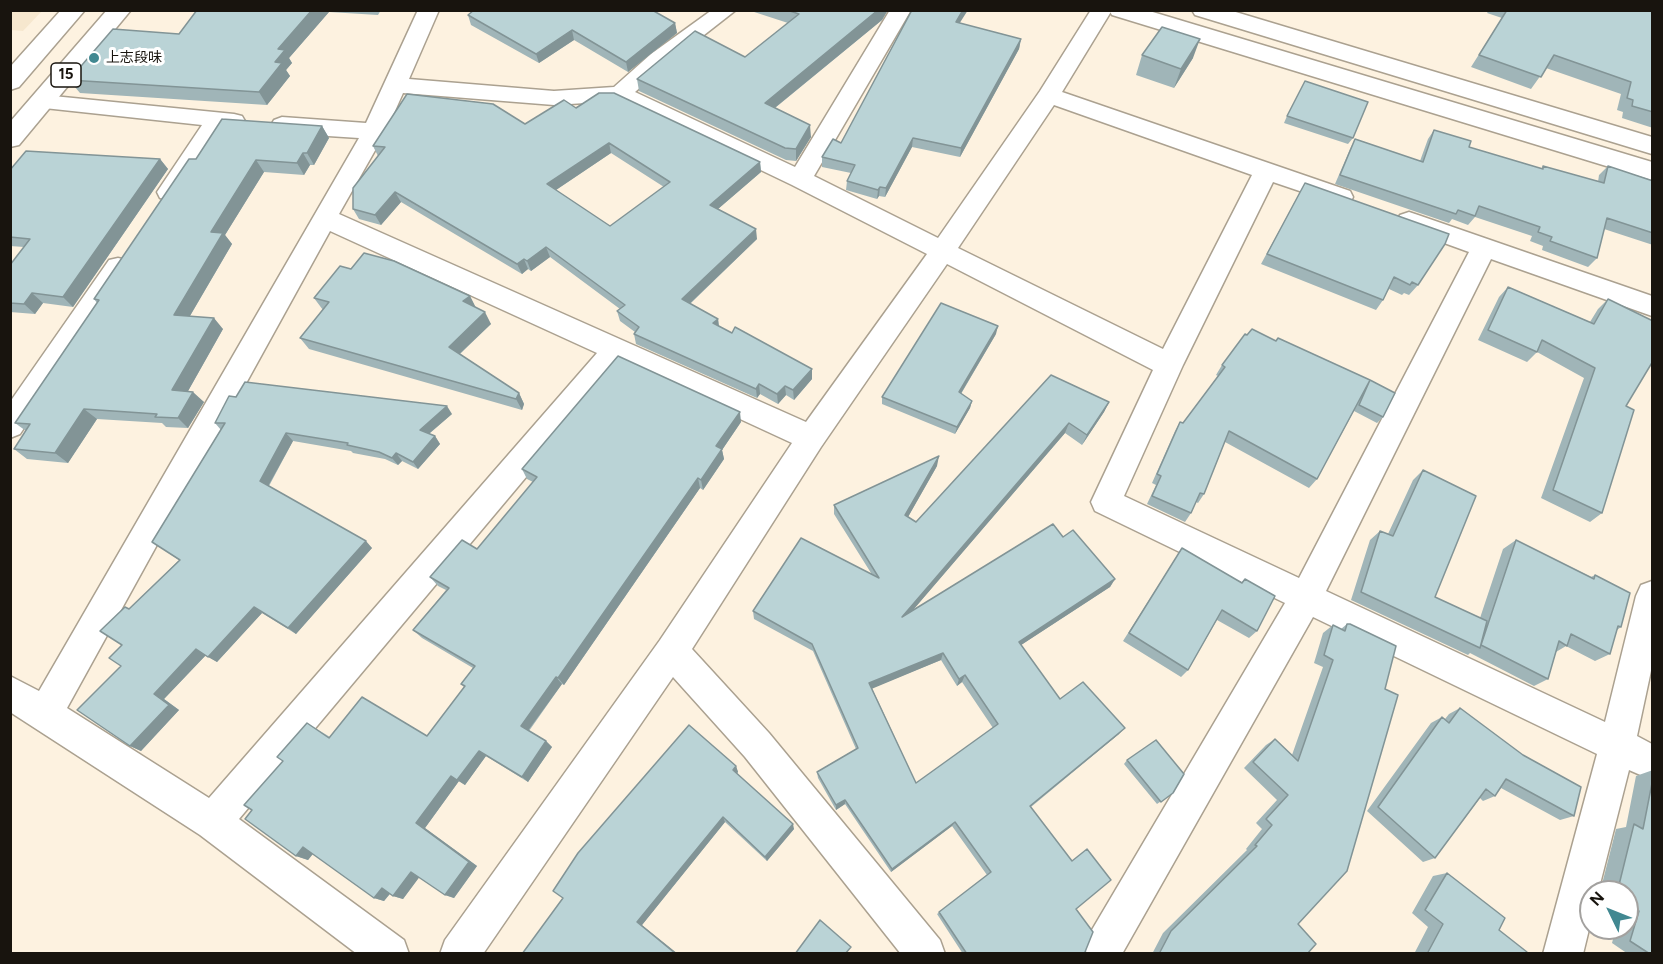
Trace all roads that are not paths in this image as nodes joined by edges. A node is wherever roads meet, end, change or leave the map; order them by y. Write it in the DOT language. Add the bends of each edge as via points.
graph roads {
  1 [pos="74,10"];
  2 [pos="120,10"];
  3 [pos="429,10"];
  4 [pos="726,10"];
  5 [pos="901,10"];
  6 [pos="1102,10"];
  7 [pos="1120,10"];
  8 [pos="1203,10"];
  9 [pos="10,82"];
  10 [pos="395,85"];
  11 [pos="620,94"];
  12 [pos="1049,95"];
  13 [pos="43,102"];
  14 [pos="217,120"];
  15 [pos="374,130"];
  16 [pos="10,139"];
  17 [pos="1653,146"];
  18 [pos="1266,171"];
  19 [pos="1653,171"];
  20 [pos="800,180"];
  21 [pos="157,209"];
  22 [pos="325,218"];
  23 [pos="1484,247"];
  24 [pos="131,249"];
  25 [pos="942,252"];
  26 [pos="1653,306"];
  27 [pos="617,349"];
  28 [pos="1169,365"];
  29 [pos="10,426"];
  30 [pos="810,438"];
  31 [pos="1306,597"];
  32 [pos="1653,597"];
  33 [pos="672,651"];
  34 [pos="10,692"];
  35 [pos="45,713"];
  36 [pos="1617,747"];
  37 [pos="1653,762"];
  38 [pos="213,822"];
  39 [pos="390,954"];
  40 [pos="459,954"];
  41 [pos="926,954"];
  42 [pos="1100,954"];
  43 [pos="1563,954"];
  1 -- 9 [label="street, 15"];
  2 -- 13 [label="street, 15"];
  3 -- 10 [label="street"];
  4 -- 11 [label="street" via="659,59"];
  5 -- 20 [label="street"];
  6 -- 12 [label="street"];
  7 -- 19 [label="street"];
  8 -- 17 [label="street"];
  10 -- 11 [label="street" via="554,98"];
  10 -- 15 [label="street"];
  11 -- 20 [label="street"];
  12 -- 18 [label="street"];
  12 -- 25 [label="street"];
  13 -- 14 [label="street"];
  13 -- 16 [label="street, 15"];
  14 -- 15 [label="street"];
  14 -- 21 [label="street"];
  15 -- 22 [label="street"];
  18 -- 23 [label="street"];
  18 -- 28 [label="street"];
  20 -- 25 [label="street"];
  22 -- 27 [label="street"];
  22 -- 35 [label="street"];
  23 -- 26 [label="street"];
  23 -- 31 [label="street"];
  24 -- 29 [label="street"];
  25 -- 28 [label="street"];
  25 -- 30 [label="street"];
  27 -- 30 [label="street"];
  27 -- 38 [label="street"];
  28 -- 31 [label="street" via="1106,502"];
  30 -- 33 [label="street"];
  31 -- 36 [label="street"];
  31 -- 42 [label="street"];
  32 -- 36 [label="street"];
  33 -- 40 [label="street"];
  33 -- 41 [label="street" via="757,746"];
  34 -- 35 [label="street"];
  35 -- 38 [label="street"];
  36 -- 37 [label="street"];
  36 -- 43 [label="street"];
  38 -- 39 [label="street"];
}
